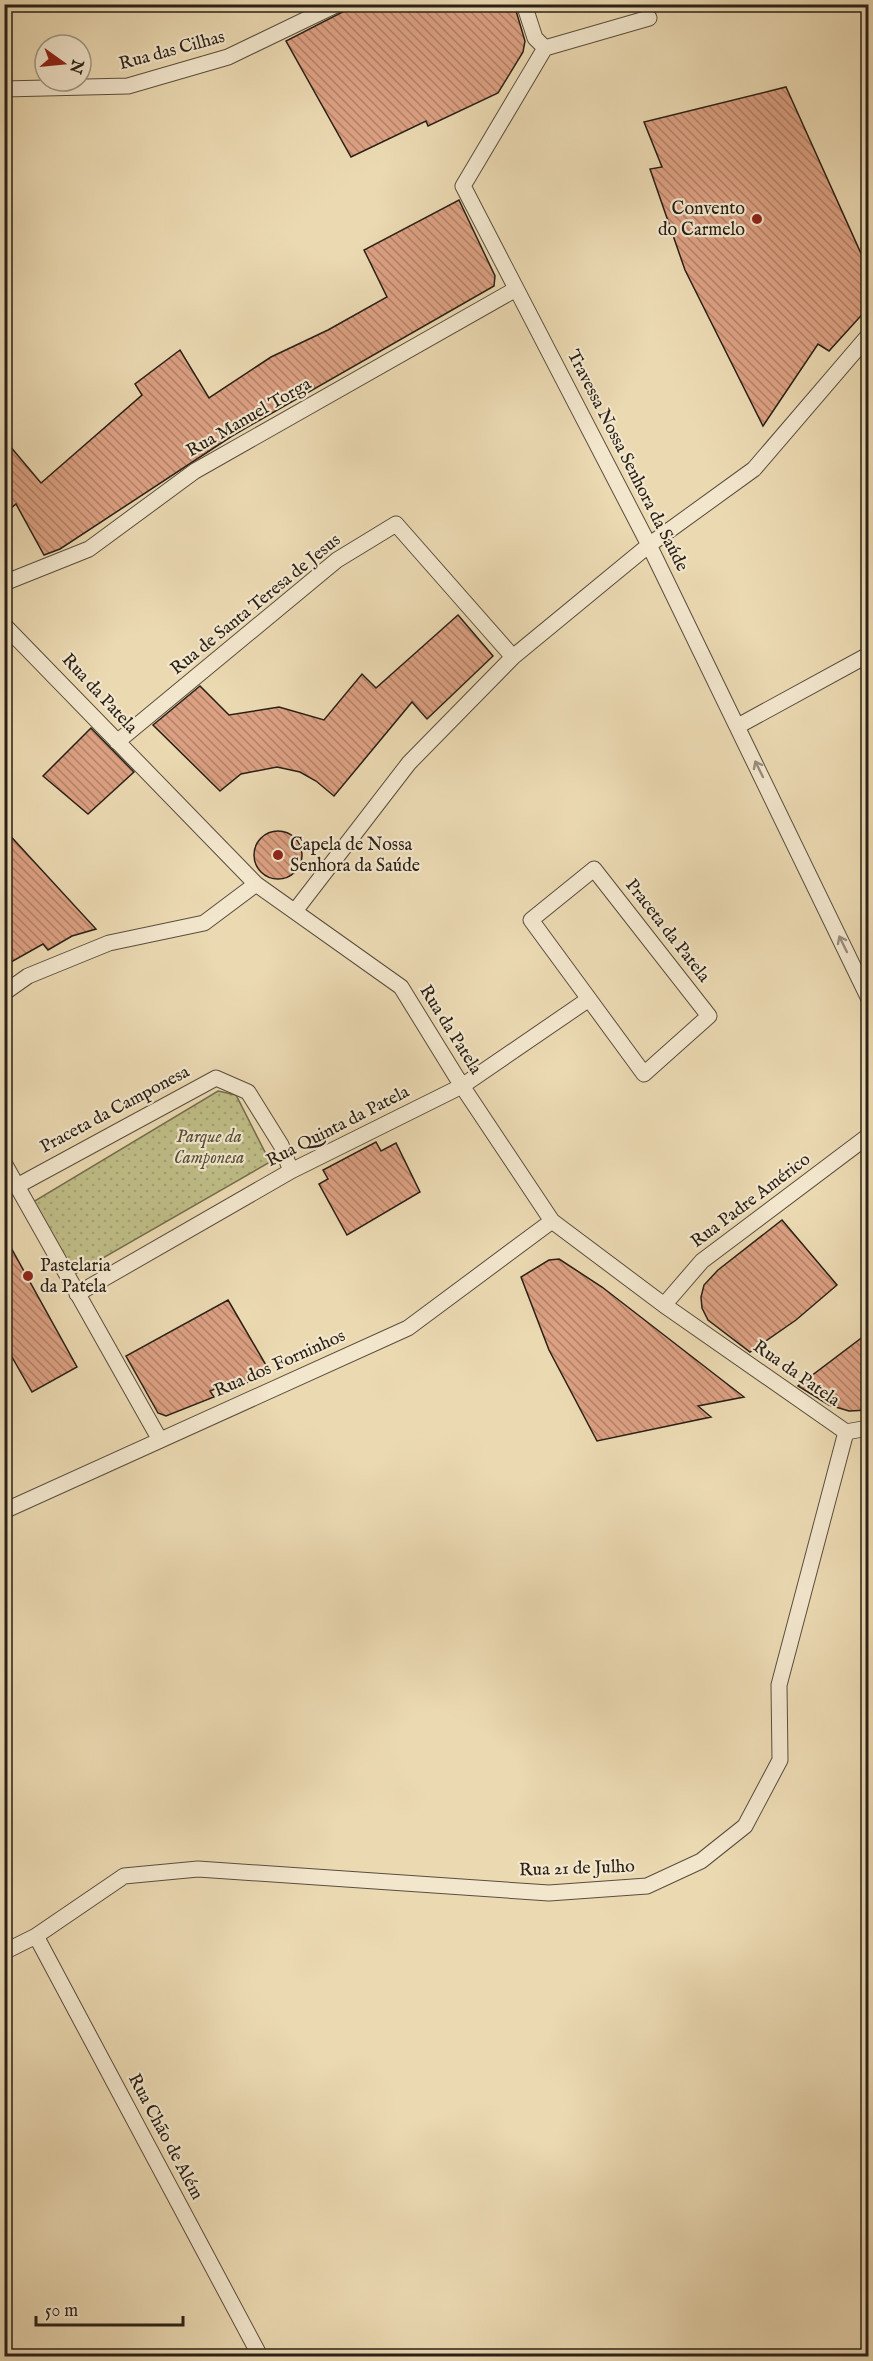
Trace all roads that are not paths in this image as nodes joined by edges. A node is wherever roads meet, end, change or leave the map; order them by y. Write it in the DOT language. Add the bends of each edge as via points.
graph roads {
  1 [pos="338,4"];
  2 [pos="524,4"];
  3 [pos="649,18"];
  4 [pos="545,48"];
  5 [pos="5,85"];
  6 [pos="516,289"];
  7 [pos="868,336"];
  8 [pos="649,545"];
  9 [pos="4,583"];
  10 [pos="4,625"];
  11 [pos="868,655"];
  12 [pos="513,657"];
  13 [pos="738,726"];
  14 [pos="117,742"];
  15 [pos="256,884"];
  16 [pos="296,911"];
  17 [pos="4,993"];
  18 [pos="868,997"];
  19 [pos="589,999"];
  20 [pos="462,1086"];
  21 [pos="868,1137"];
  22 [pos="4,1163"];
  23 [pos="291,1171"];
  24 [pos="17,1186"];
  25 [pos="552,1221"];
  26 [pos="77,1294"];
  27 [pos="664,1305"];
  28 [pos="868,1428"];
  29 [pos="846,1432"];
  30 [pos="160,1440"];
  31 [pos="4,1511"];
  32 [pos="36,1936"];
  33 [pos="4,1952"];
  34 [pos="260,2356"];
  1 -- 5 [label="street, Rua das Cilhas" via="228,57 128,86"];
  2 -- 4 [label="street" via="535,39"];
  3 -- 4 [label="street"];
  4 -- 6 [label="street, Travessa Nossa Senhora da Saúde" via="463,186"];
  6 -- 8 [label="street, Travessa Nossa Senhora da Saúde"];
  6 -- 9 [label="street, Rua Manuel Torga" via="195,471 89,549"];
  7 -- 8 [label="street" via="754,469"];
  8 -- 12 [label="street"];
  8 -- 13 [label="street, Travessa Nossa Senhora da Saúde"];
  10 -- 14 [label="street, Rua da Patela"];
  11 -- 13 [label="street"];
  12 -- 14 [label="street, Rua de Santa Teresa de Jesus" via="396,524 337,560"];
  12 -- 16 [label="street" via="409,763"];
  18 -- 13 [label="street, Travessa Nossa Senhora da Saúde, one-way"];
  14 -- 15 [label="street, Rua da Patela"];
  15 -- 16 [label="street, Rua da Patela"];
  15 -- 17 [label="street" via="204,923 109,943 28,976"];
  16 -- 20 [label="street, Rua da Patela" via="401,987"];
  19 -- 19 [label="street, Praceta da Patela" via="531,920 594,868 709,1016 644,1074"];
  19 -- 20 [label="street"];
  20 -- 23 [label="street, Rua Quinta da Patela"];
  20 -- 25 [label="street, Rua da Patela"];
  21 -- 27 [label="street, Rua Padre Américo" via="702,1261"];
  22 -- 24 [label="street"];
  23 -- 24 [label="street, Praceta da Camponesa" via="281,1145 248,1092 216,1078"];
  23 -- 26 [label="street, Rua Quinta da Patela"];
  24 -- 26 [label="street"];
  25 -- 27 [label="street, Rua da Patela"];
  25 -- 30 [label="street, Rua dos Forninhos" via="408,1328"];
  26 -- 30 [label="street"];
  27 -- 29 [label="street, Rua da Patela"];
  28 -- 29 [label="street, Rua da Patela"];
  29 -- 32 [label="street, Rua 21 de Julho" via="779,1685 780,1760 745,1826 701,1861 647,1886 549,1893 198,1869 124,1876"];
  30 -- 31 [label="street, Rua dos Forninhos"];
  32 -- 33 [label="street, Rua 21 de Julho"];
  32 -- 34 [label="street, Rua Chão de Além"];
}
